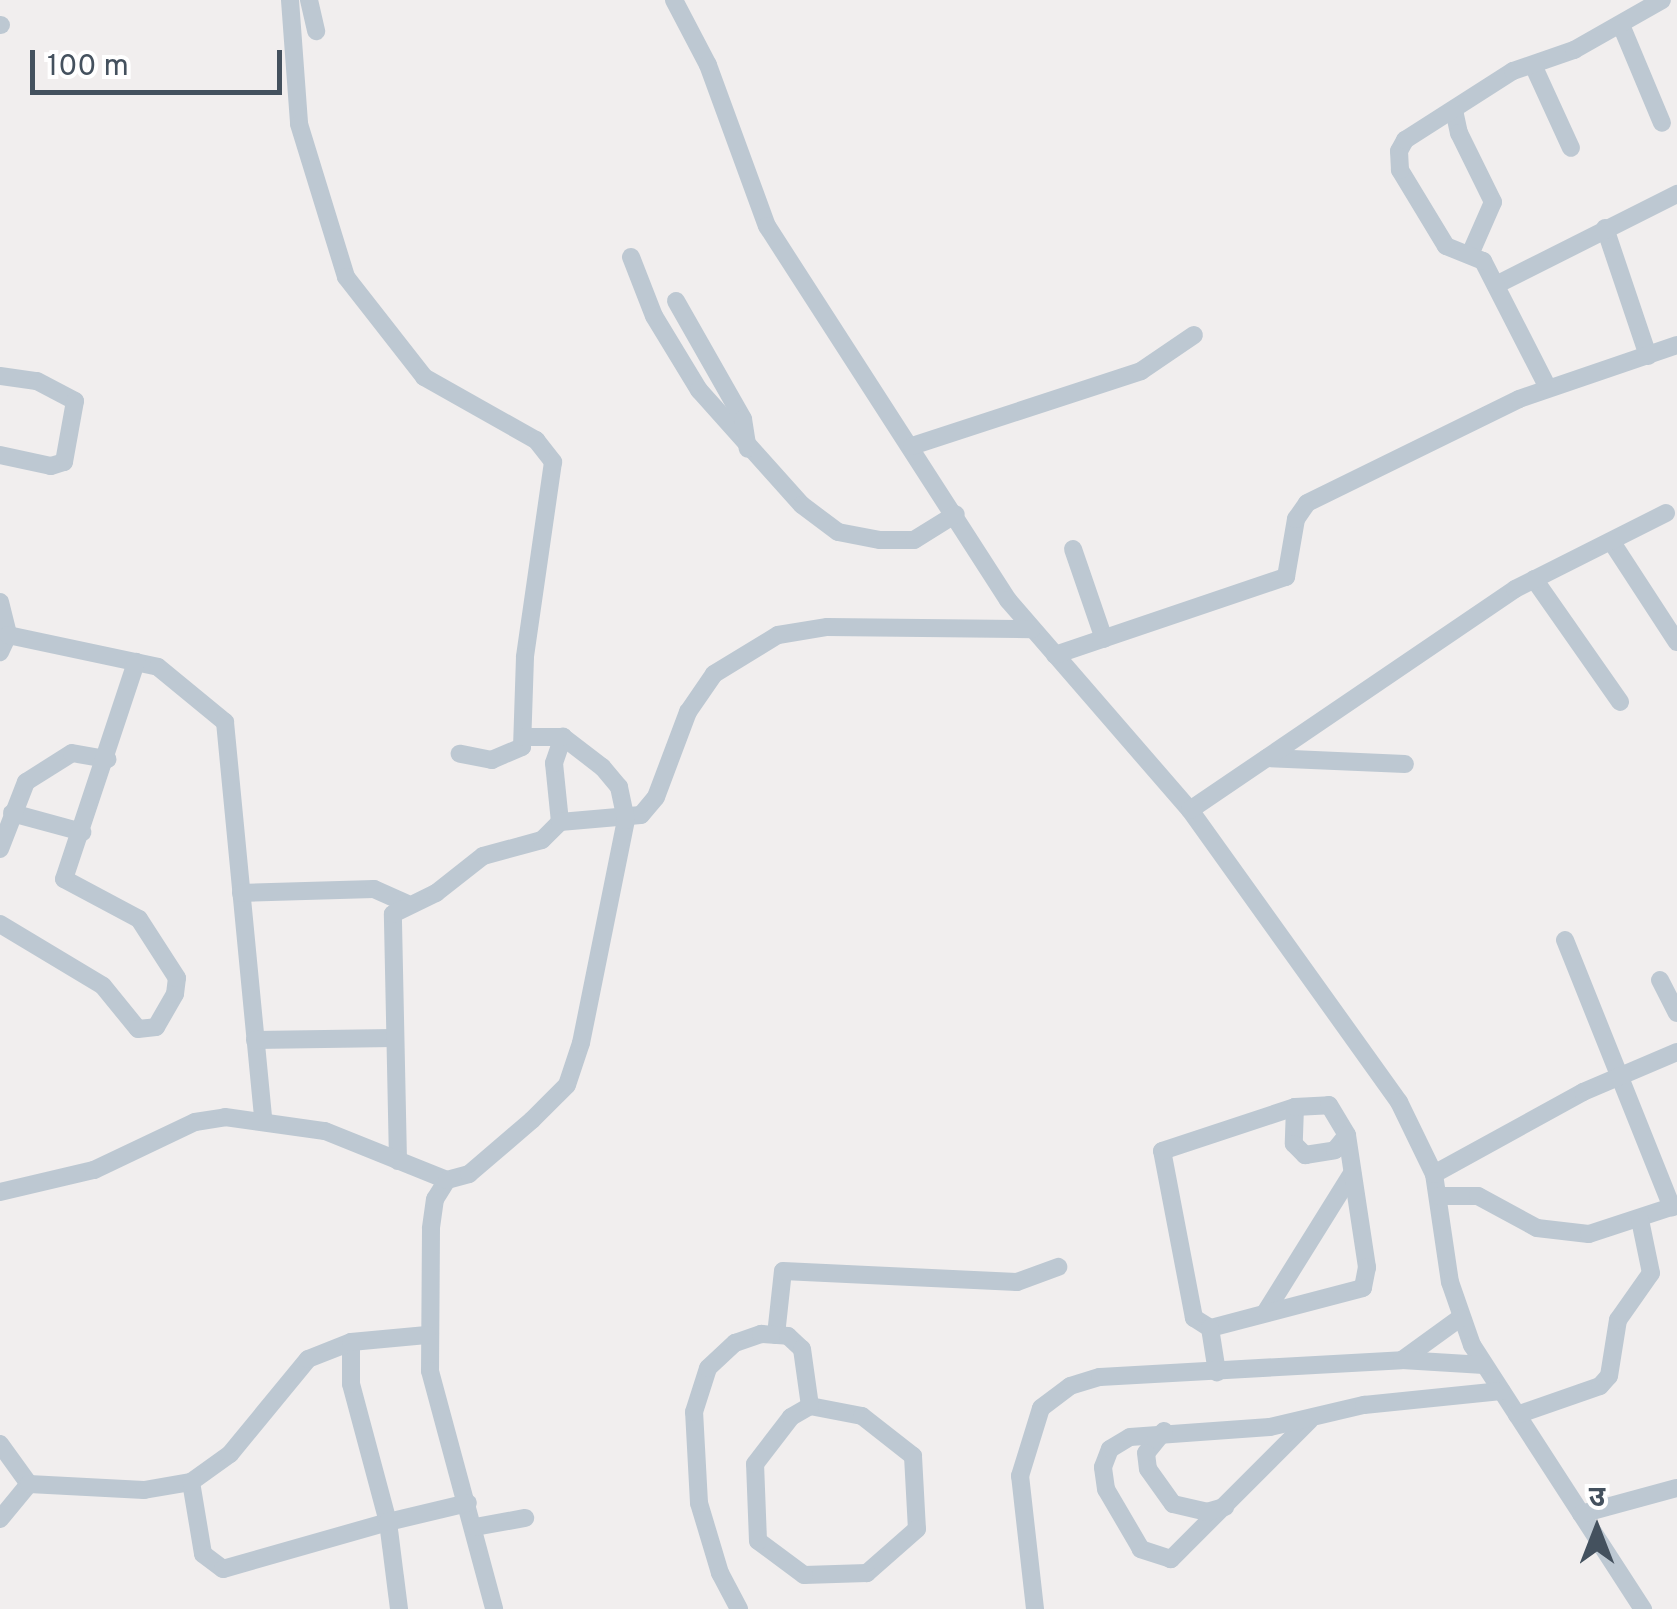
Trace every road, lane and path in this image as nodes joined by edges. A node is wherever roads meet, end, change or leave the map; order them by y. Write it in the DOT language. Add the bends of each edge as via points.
graph roads {
  1 [pos="290,0"];
  2 [pos="309,0"];
  3 [pos="674,0"];
  4 [pos="1662,0"];
  5 [pos="1622,25"];
  6 [pos="316,31"];
  7 [pos="1533,65"];
  8 [pos="1454,110"];
  9 [pos="1662,123"];
  10 [pos="1571,148"];
  11 [pos="1677,194"];
  12 [pos="1605,228"];
  13 [pos="1470,252"];
  14 [pos="631,257"];
  15 [pos="1496,285"];
  16 [pos="676,301"];
  17 [pos="1194,335"];
  18 [pos="1677,345"];
  19 [pos="1648,356"];
  20 [pos="0,376"];
  21 [pos="1548,388"];
  22 [pos="912,446"];
  23 [pos="748,450"];
  24 [pos="0,455"];
  25 [pos="1666,513"];
  26 [pos="956,514"];
  27 [pos="1613,544"];
  28 [pos="1073,549"];
  29 [pos="1534,579"];
  30 [pos="0,602"];
  31 [pos="1032,629"];
  32 [pos="1104,639"];
  33 [pos="1677,642"];
  34 [pos="4,644"];
  35 [pos="1055,655"];
  36 [pos="136,662"];
  37 [pos="1620,702"];
  38 [pos="523,737"];
  39 [pos="563,737"];
  40 [pos="460,754"];
  41 [pos="1267,758"];
  42 [pos="108,759"];
  43 [pos="1406,764"];
  44 [pos="1190,810"];
  45 [pos="12,813"];
  46 [pos="626,820"];
  47 [pos="560,822"];
  48 [pos="82,832"];
  49 [pos="0,850"];
  50 [pos="242,892"];
  51 [pos="406,902"];
  52 [pos="0,924"];
  53 [pos="1565,940"];
  54 [pos="1660,980"];
  55 [pos="1677,1013"];
  56 [pos="394,1038"];
  57 [pos="255,1040"];
  58 [pos="1677,1052"];
  59 [pos="1621,1075"];
  60 [pos="1295,1106"];
  61 [pos="262,1118"];
  62 [pos="1347,1135"];
  63 [pos="398,1161"];
  64 [pos="1352,1174"];
  65 [pos="1434,1174"];
  66 [pos="447,1180"];
  67 [pos="0,1192"];
  68 [pos="1438,1196"];
  69 [pos="1675,1206"];
  70 [pos="1640,1220"];
  71 [pos="1058,1267"];
  72 [pos="1265,1312"];
  73 [pos="1460,1318"];
  74 [pos="1210,1328"];
  75 [pos="776,1335"];
  76 [pos="427,1336"];
  77 [pos="351,1342"];
  78 [pos="1402,1360"];
  79 [pos="1484,1365"];
  80 [pos="1217,1372"];
  81 [pos="1501,1391"];
  82 [pos="810,1406"];
  83 [pos="1517,1415"];
  84 [pos="1310,1420"];
  85 [pos="1165,1430"];
  86 [pos="0,1444"];
  87 [pos="191,1482"];
  88 [pos="29,1484"];
  89 [pos="1677,1488"];
  90 [pos="468,1504"];
  91 [pos="1226,1507"];
  92 [pos="1581,1514"];
  93 [pos="0,1518"];
  94 [pos="525,1518"];
  95 [pos="388,1522"];
  96 [pos="474,1527"];
  97 [pos="398,1609"];
  98 [pos="494,1609"];
  99 [pos="739,1609"];
  100 [pos="1035,1609"];
  101 [pos="1643,1609"];
  1 -- 38 [label="street" via="299,124 346,277 424,377 536,440 554,462 525,656"];
  2 -- 6 [label="street"];
  3 -- 22 [label="street" via="708,65 767,226"];
  4 -- 5 [label="street"];
  5 -- 7 [label="street"];
  5 -- 9 [label="street"];
  7 -- 8 [label="street"];
  7 -- 10 [label="street"];
  8 -- 13 [label="street" via="1458,133 1494,202"];
  8 -- 13 [label="street" via="1405,140 1398,160 1446,246"];
  11 -- 12 [label="street"];
  12 -- 15 [label="street"];
  12 -- 19 [label="street"];
  13 -- 15 [label="street"];
  14 -- 23 [label="street" via="666,338"];
  15 -- 21 [label="street"];
  16 -- 23 [label="street" via="742,418"];
  17 -- 22 [label="street" via="1141,372"];
  18 -- 19 [label="street"];
  19 -- 21 [label="street"];
  20 -- 24 [label="street" via="37,382 75,401 64,462 52,466"];
  21 -- 32 [label="street" via="1307,503 1296,519 1286,577"];
  22 -- 26 [label="street"];
  23 -- 26 [label="street" via="838,532 914,540"];
  25 -- 27 [label="street"];
  26 -- 31 [label="street"];
  27 -- 29 [label="street"];
  27 -- 33 [label="street"];
  28 -- 32 [label="street"];
  29 -- 37 [label="street"];
  29 -- 41 [label="street"];
  30 -- 34 [label="street"];
  31 -- 35 [label="street"];
  31 -- 46 [label="street" via="828,627 778,635 714,674 681,727 651,807"];
  32 -- 35 [label="street"];
  34 -- 36 [label="street"];
  35 -- 44 [label="street"];
  36 -- 42 [label="street"];
  36 -- 50 [label="street" via="170,674 225,722"];
  38 -- 39 [label="street"];
  38 -- 40 [label="street" via="522,747 504,758"];
  39 -- 46 [label="street" via="619,787"];
  39 -- 47 [label="street" via="554,763"];
  41 -- 43 [label="street"];
  41 -- 44 [label="street"];
  42 -- 45 [label="street" via="65,756 54,770 26,782"];
  42 -- 48 [label="street"];
  44 -- 65 [label="street" via="1399,1102"];
  45 -- 48 [label="street"];
  45 -- 49 [label="street"];
  46 -- 47 [label="street"];
  46 -- 66 [label="street" via="566,1084 469,1174"];
  47 -- 51 [label="street" via="542,840 483,856 436,893"];
  48 -- 52 [label="street" via="64,879 130,911 177,978 156,1026 138,1028 103,986"];
  50 -- 51 [label="street" via="359,888"];
  50 -- 57 [label="street"];
  51 -- 56 [label="street" via="392,914 389,943"];
  53 -- 59 [label="street"];
  54 -- 55 [label="street"];
  56 -- 57 [label="street"];
  56 -- 63 [label="street"];
  57 -- 61 [label="street"];
  58 -- 59 [label="street"];
  59 -- 65 [label="street"];
  59 -- 69 [label="street"];
  60 -- 62 [label="street" via="1329,1105"];
  60 -- 62 [label="street" via="1294,1144 1305,1155 1335,1150"];
  60 -- 74 [label="street" via="1162,1150 1194,1318"];
  61 -- 63 [label="street" via="325,1131"];
  61 -- 67 [label="street" via="195,1122 94,1170"];
  62 -- 64 [label="street"];
  63 -- 66 [label="street"];
  64 -- 72 [label="street"];
  64 -- 72 [label="street" via="1368,1277 1364,1288"];
  65 -- 68 [label="street"];
  66 -- 76 [label="street" via="435,1199 431,1229"];
  68 -- 70 [label="street" via="1478,1196 1549,1231 1604,1234"];
  68 -- 73 [label="street"];
  69 -- 70 [label="street"];
  70 -- 83 [label="street" via="1651,1273 1618,1320 1609,1376 1600,1386"];
  71 -- 75 [label="street" via="1017,1282 783,1271"];
  72 -- 74 [label="street"];
  73 -- 78 [label="street"];
  73 -- 79 [label="street"];
  74 -- 80 [label="street"];
  75 -- 82 [label="street" via="802,1349"];
  75 -- 99 [label="street" via="735,1344 708,1368 694,1412 699,1503 720,1573"];
  76 -- 77 [label="street"];
  76 -- 90 [label="street" via="430,1371"];
  77 -- 87 [label="street" via="308,1359 230,1454"];
  77 -- 95 [label="street" via="351,1384"];
  78 -- 79 [label="street"];
  78 -- 80 [label="street"];
  79 -- 81 [label="street"];
  80 -- 100 [label="street" via="1100,1378 1070,1386 1041,1408 1020,1476"];
  81 -- 83 [label="street"];
  81 -- 84 [label="street" via="1364,1405"];
  82 -- 82 [label="street" via="862,1416 913,1456 917,1529 867,1573 804,1575 758,1541 755,1464 791,1417"];
  83 -- 92 [label="street"];
  84 -- 85 [label="street"];
  84 -- 91 [label="street"];
  85 -- 91 [label="street" via="1146,1453 1148,1469 1174,1504 1206,1512"];
  85 -- 91 [label="street" via="1130,1437 1110,1449 1103,1467 1106,1489 1141,1549 1171,1558"];
  86 -- 88 [label="street"];
  87 -- 88 [label="street" via="144,1490"];
  87 -- 95 [label="street" via="202,1554 223,1570"];
  88 -- 93 [label="street"];
  89 -- 92 [label="street"];
  90 -- 95 [label="street"];
  90 -- 96 [label="street"];
  92 -- 101 [label="street"];
  94 -- 96 [label="street"];
  95 -- 97 [label="street"];
  96 -- 98 [label="street"];
}
